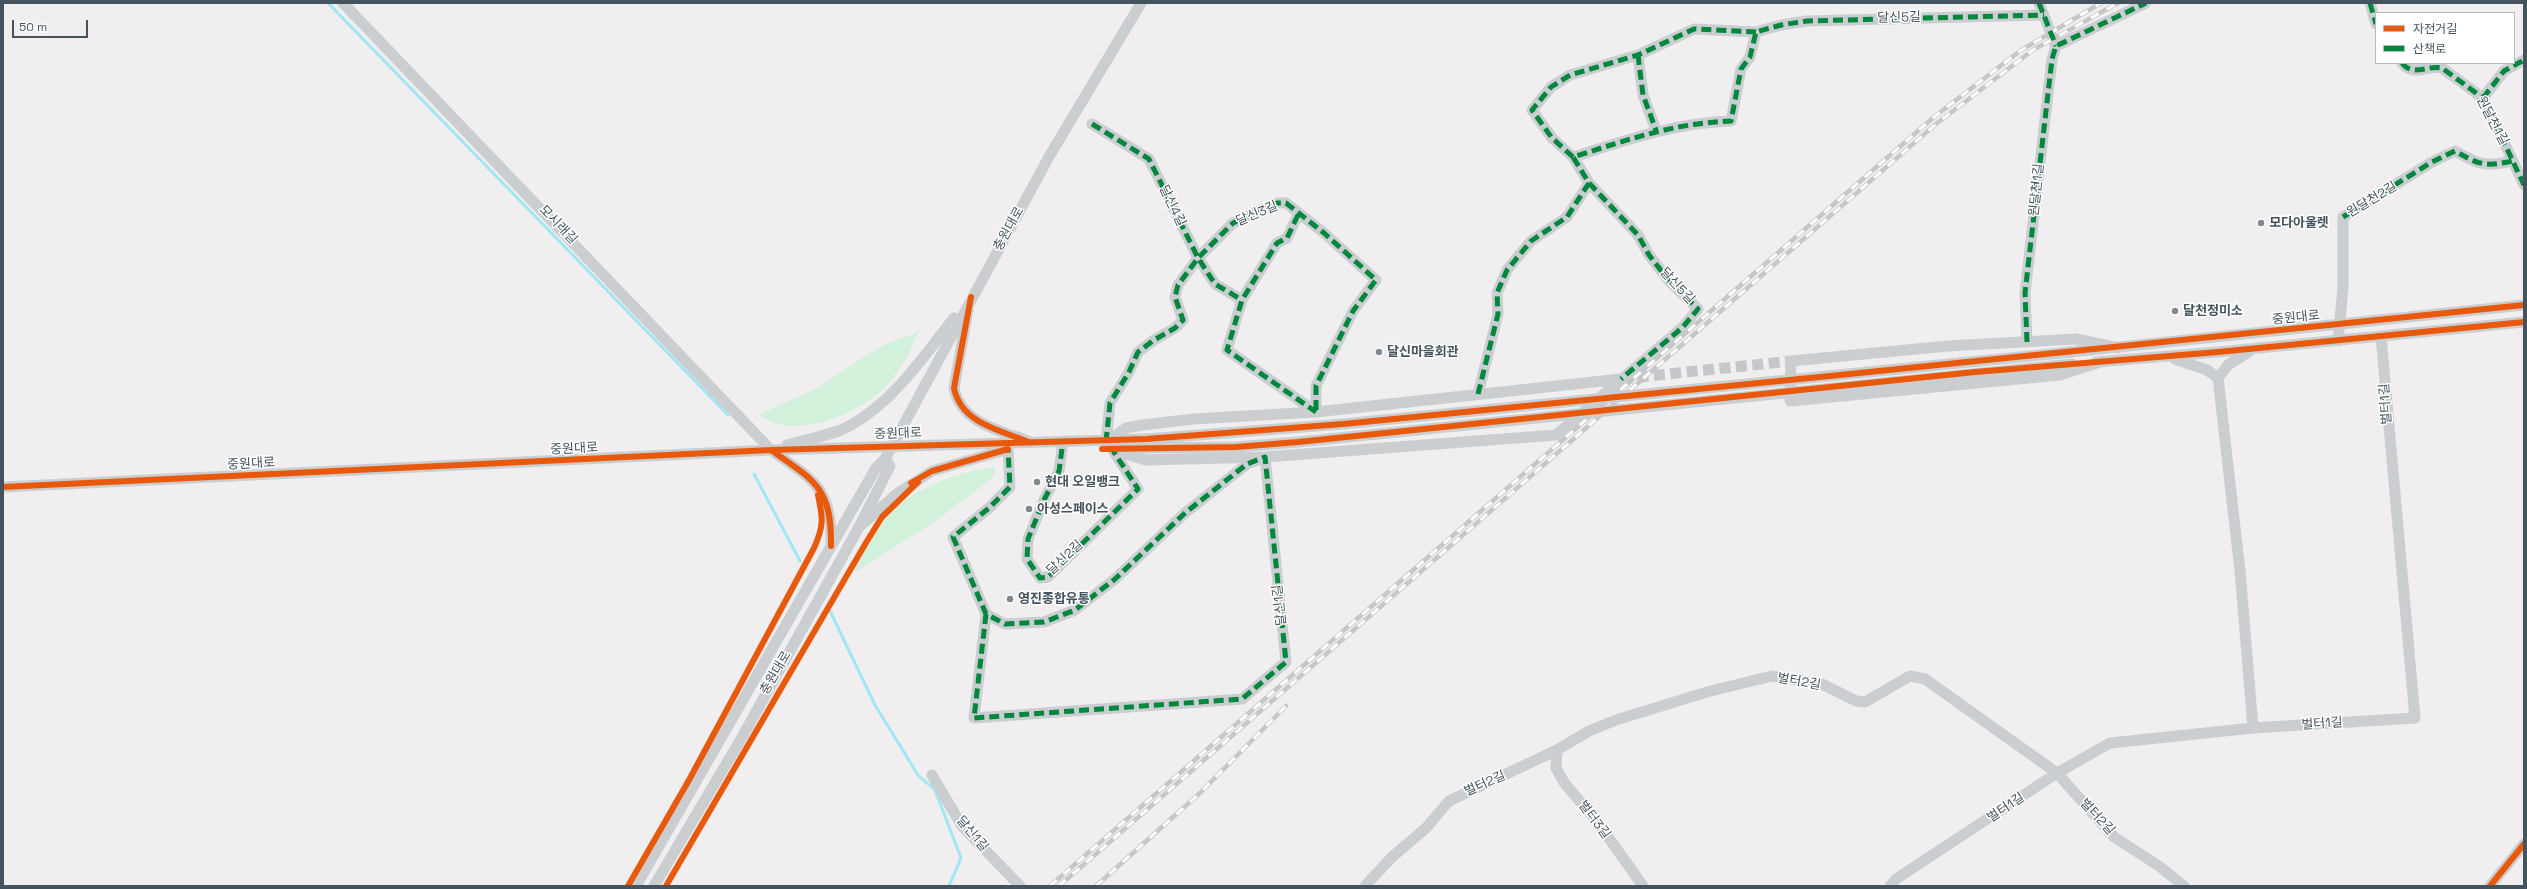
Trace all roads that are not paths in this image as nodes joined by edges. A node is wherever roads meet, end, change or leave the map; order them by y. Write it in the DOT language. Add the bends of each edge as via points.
graph roads {
  1 [pos="343,3"];
  2 [pos="1141,3"];
  3 [pos="2039,3"];
  4 [pos="2146,3"];
  5 [pos="2370,3"];
  6 [pos="2044,15"];
  7 [pos="2375,20"];
  8 [pos="1756,32"];
  9 [pos="2056,46"];
  10 [pos="1638,55"];
  11 [pos="2524,60"];
  12 [pos="2403,64"];
  13 [pos="2483,98"];
  14 [pos="1092,124"];
  15 [pos="1656,130"];
  16 [pos="1573,157"];
  17 [pos="2512,161"];
  18 [pos="1589,183"];
  19 [pos="2524,185"];
  20 [pos="1298,215"];
  21 [pos="1198,258"];
  22 [pos="971,297"];
  23 [pos="1242,300"];
  24 [pos="2524,305"];
  25 [pos="2524,322"];
  26 [pos="2339,325"];
  27 [pos="2381,336"];
  28 [pos="2338,341"];
  29 [pos="2027,342"];
  30 [pos="2118,348"];
  31 [pos="2254,349"];
  32 [pos="2167,356"];
  33 [pos="2103,361"];
  34 [pos="2218,378"];
  35 [pos="1621,379"];
  36 [pos="1478,394"];
  37 [pos="1316,412"];
  38 [pos="1034,444"];
  39 [pos="1146,444"];
  40 [pos="1109,445"];
  41 [pos="892,446"];
  42 [pos="921,447"];
  43 [pos="1008,449"];
  44 [pos="1062,449"];
  45 [pos="771,450"];
  46 [pos="1265,457"];
  47 [pos="884,459"];
  48 [pos="3,487"];
  49 [pos="860,527"];
  50 [pos="831,546"];
  51 [pos="986,614"];
  52 [pos="2253,728"];
  53 [pos="1557,750"];
  54 [pos="2057,773"];
  55 [pos="932,775"];
  56 [pos="2524,844"];
  57 [pos="636,886"];
  58 [pos="654,886"];
  59 [pos="1020,886"];
  60 [pos="1365,886"];
  61 [pos="1643,886"];
  62 [pos="1890,886"];
  63 [pos="2184,886"];
  64 [pos="2490,886"];
  1 -- 45 [label="street, 모시래길"];
  2 -- 22 [label="street, 충원대로" via="1050,155"];
  3 -- 6 [label="street"];
  4 -- 9 [label="street"];
  5 -- 7 [label="street"];
  6 -- 8 [label="street, 달신5길" via="1807,21"];
  6 -- 9 [label="street"];
  8 -- 10 [label="street, 달신5길" via="1694,29"];
  8 -- 15 [label="street" via="1750,57 1741,69 1732,121 1704,122"];
  9 -- 29 [label="street, 원달천1길" via="2052,59 2025,293"];
  10 -- 15 [label="street" via="1643,95"];
  10 -- 16 [label="street, 달신5길" via="1570,75 1551,87 1532,110 1552,138"];
  11 -- 13 [label="street" via="2504,72"];
  12 -- 13 [label="street, 원달천1길" via="2414,71 2434,66 2442,68"];
  13 -- 17 [label="street, 원달천1길"];
  14 -- 21 [label="street, 달신4길" via="1149,159"];
  15 -- 16 [label="street"];
  16 -- 18 [label="street, 달신5길"];
  17 -- 19 [label="street, 원달천1길"];
  17 -- 26 [label="street, 원달천2길" via="2487,166 2477,164 2455,151 2432,162 2343,217 2343,287"];
  18 -- 35 [label="street, 달신5길" via="1638,235 1649,255 1670,282 1698,309 1682,328"];
  18 -- 36 [label="street" via="1567,217 1531,241 1507,270 1497,293 1498,314"];
  20 -- 21 [label="street, 달신3길" via="1286,204 1277,203 1233,223"];
  20 -- 23 [label="street" via="1287,238 1277,243"];
  20 -- 37 [label="street, 달신3길" via="1324,232 1376,280 1353,311 1316,386"];
  21 -- 23 [label="street, 달신4길" via="1215,284"];
  21 -- 40 [label="street, 달신3길" via="1178,285 1175,297 1183,320 1138,352 1110,403"];
  22 -- 38 [label="street" via="954,388 956,399 966,413 977,421"];
  22 -- 41 [label="street, 충원대로"];
  22 -- 45 [label="street" via="907,376 877,407 850,426"];
  23 -- 37 [label="street" via="1226,350"];
  24 -- 26 [label="street, 중원대로"];
  25 -- 27 [label="street, 중원대로"];
  26 -- 28 [label="street, 원달천2길"];
  26 -- 30 [label="street, 중원대로"];
  27 -- 28 [label="street, 중원대로"];
  27 -- 52 [label="street, 벌터1길" via="2415,718"];
  28 -- 31 [label="street, 중원대로"];
  29 -- 30 [label="street" via="2076,339"];
  29 -- 33 [label="street" via="1948,346 1791,360 1790,401 2060,374"];
  30 -- 39 [label="street, 중원대로, bridge"];
  31 -- 32 [label="street, 중원대로"];
  31 -- 34 [label="street" via="2228,365"];
  32 -- 33 [label="street, 중원대로"];
  32 -- 34 [label="street" via="2207,370"];
  33 -- 39 [label="street, 중원대로, bridge" via="1236,447"];
  34 -- 52 [label="street" via="2240,571"];
  35 -- 36 [label="street"];
  35 -- 46 [label="street" via="1556,435"];
  36 -- 37 [label="street"];
  37 -- 40 [label="street" via="1142,424 1126,428"];
  38 -- 40 [label="street, 중원대로"];
  38 -- 42 [label="street, 중원대로" via="931,444"];
  39 -- 40 [label="street, 중원대로"];
  40 -- 44 [label="street, 중원대로"];
  40 -- 44 [label="street, 달신2길" via="1138,489 1048,577 1040,578 1027,559 1028,539 1059,471"];
  40 -- 46 [label="street" via="1146,460"];
  41 -- 42 [label="street, 중원대로"];
  41 -- 45 [label="street, 중원대로"];
  41 -- 47 [label="street, 충원대로"];
  42 -- 43 [label="street, 중원대로" via="928,451"];
  43 -- 44 [label="street, 중원대로"];
  43 -- 49 [label="street" via="932,471 898,493"];
  43 -- 51 [label="street, 달신1길" via="1010,487 953,537"];
  45 -- 48 [label="street, 중원대로"];
  45 -- 50 [label="street, 모시래길" via="809,476 820,489 828,503"];
  46 -- 51 [label="street" via="1246,464 1185,513 1115,579 1075,610 1044,622 1026,624 1005,624"];
  46 -- 51 [label="street, 달신1길" via="1286,662 1242,699 974,718"];
  47 -- 49 [label="street, 충원대로" via="890,466"];
  47 -- 50 [label="street, 충원대로" via="878,464"];
  49 -- 58 [label="street, 충원대로"];
  50 -- 57 [label="street, 충원대로"];
  52 -- 54 [label="street, 벌터1길" via="2110,743"];
  53 -- 54 [label="street, 벌터2길" via="1589,731 1616,720 1707,692 1772,676 1822,684 1856,701 1865,702 1910,676 1925,679"];
  53 -- 60 [label="street, 벌터2길" via="1449,801 1426,828 1392,857"];
  53 -- 61 [label="street, 벌터3길" via="1556,768 1565,784 1596,820"];
  54 -- 62 [label="street, 벌터1길"];
  54 -- 63 [label="street, 벌터2길" via="2114,837 2159,866"];
  55 -- 59 [label="street, 달신1길" via="962,826"];
  56 -- 64 [label="street"];
}
